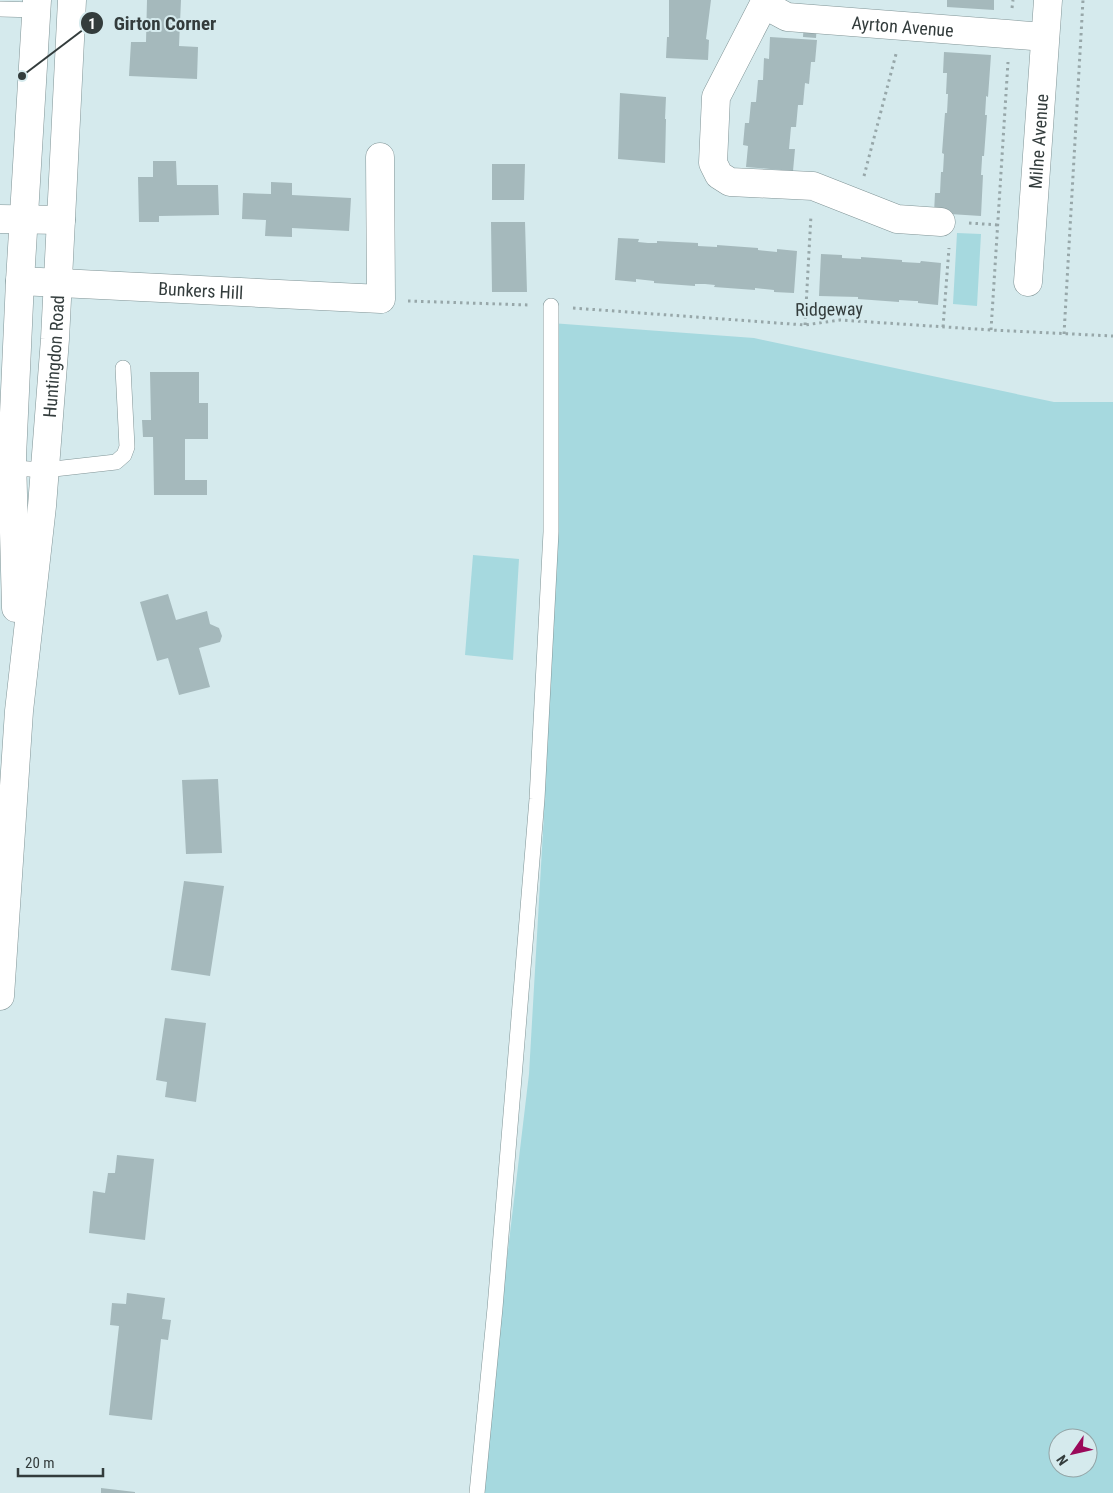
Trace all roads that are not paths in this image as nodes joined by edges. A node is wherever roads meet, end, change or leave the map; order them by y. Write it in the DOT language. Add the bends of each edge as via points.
graph roads {
  1 [pos="72,0"];
  2 [pos="767,0"];
  3 [pos="1048,0"];
  4 [pos="37,5"];
  5 [pos="0,9"];
  6 [pos="1045,37"];
  7 [pos="380,157"];
  8 [pos="12,218"];
  9 [pos="61,220"];
  10 [pos="945,232"];
  11 [pos="20,281"];
  12 [pos="1028,282"];
  13 [pos="58,283"];
  14 [pos="548,306"];
  15 [pos="123,368"];
  16 [pos="13,468"];
  17 [pos="45,470"];
  18 [pos="18,711"];
  19 [pos="0,996"];
  20 [pos="477,1493"];
  1 -- 9 [label="main road, Huntingdon Road"];
  2 -- 6 [label="main road, Ayrton Avenue" via="774,10 787,18"];
  2 -- 10 [label="main road, Ayrton Avenue" via="716,97 712,163 719,175 730,182 813,186 897,219"];
  3 -- 6 [label="main road, Milne Avenue"];
  4 -- 5 [label="lane"];
  4 -- 8 [label="main road, Huntingdon Road"];
  6 -- 12 [label="main road, Milne Avenue"];
  7 -- 13 [label="main road, Bunkers Hill" via="381,299"];
  8 -- 9 [label="main road"];
  8 -- 11 [label="main road, Huntingdon Road"];
  9 -- 13 [label="main road, Huntingdon Road"];
  11 -- 13 [label="main road, Bunkers Hill"];
  11 -- 16 [label="main road, Huntingdon Road"];
  13 -- 17 [label="main road, Huntingdon Road"];
  14 -- 20 [label="lane" via="551,532 537,789"];
  15 -- 17 [label="lane" via="127,447 124,455 116,462"];
  16 -- 17 [label="lane"];
  16 -- 18 [label="main road, Huntingdon Road"];
  17 -- 18 [label="main road, Huntingdon Road"];
  18 -- 19 [label="main road, Huntingdon Road"];
}
